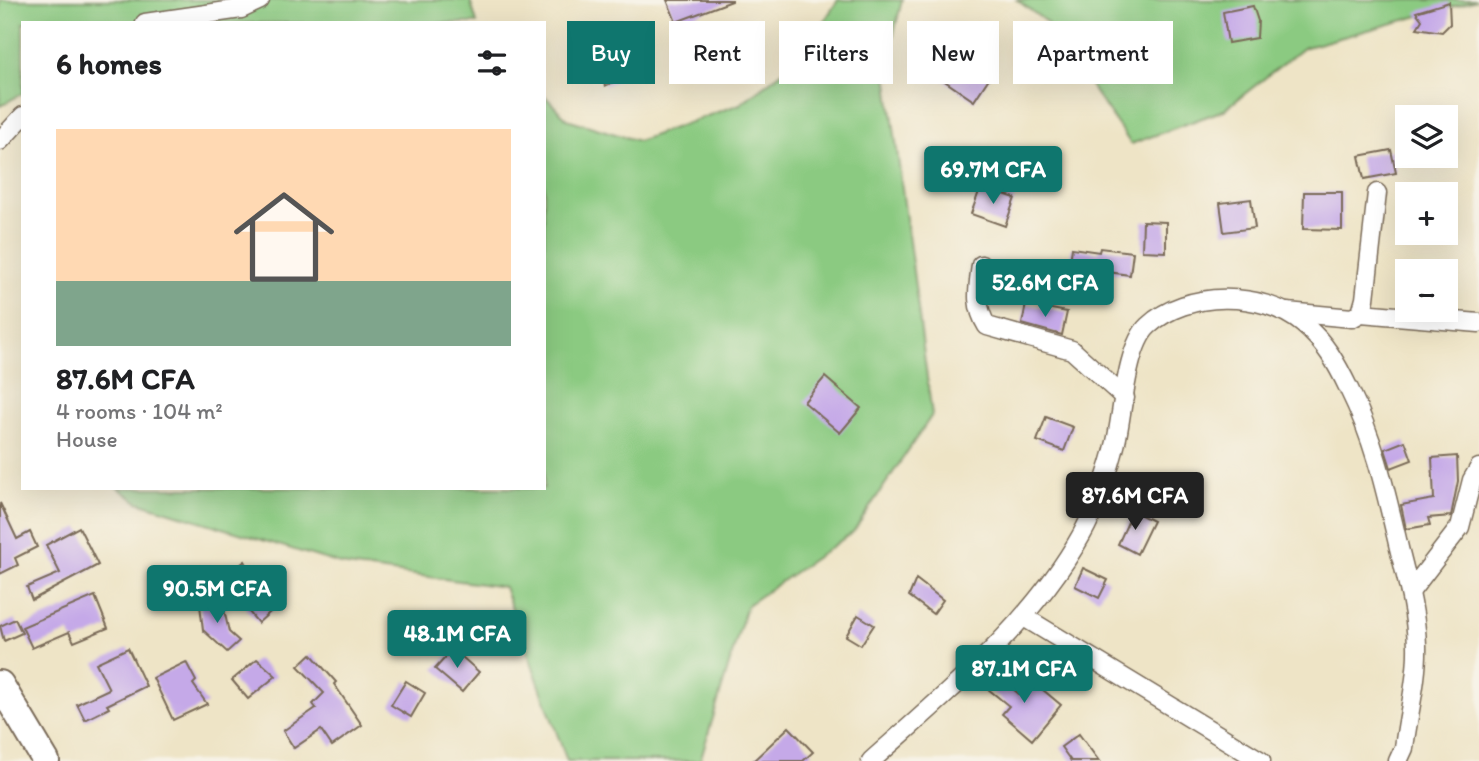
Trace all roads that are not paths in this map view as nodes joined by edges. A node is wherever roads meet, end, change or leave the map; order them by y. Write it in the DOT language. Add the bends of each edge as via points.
graph roads {
  1 [pos="260,0"];
  2 [pos="240,5"];
  3 [pos="156,21"];
  4 [pos="21,118"];
  5 [pos="0,141"];
  6 [pos="1377,193"];
  7 [pos="981,265"];
  8 [pos="1283,312"];
  9 [pos="1361,313"];
  10 [pos="1479,323"];
  11 [pos="1125,398"];
  12 [pos="1479,468"];
  13 [pos="1410,592"];
  14 [pos="1024,617"];
  15 [pos="0,684"];
  16 [pos="46,761"];
  17 [pos="870,761"];
  18 [pos="1261,761"];
  19 [pos="1398,761"];
  1 -- 2 [label="street"];
  2 -- 3 [label="street"];
  4 -- 5 [label="street"];
  6 -- 9 [label="street"];
  7 -- 11 [label="street" via="976,299 987,326 1072,350"];
  8 -- 9 [label="street" via="1352,318"];
  8 -- 11 [label="street" via="1219,299 1184,304 1163,314 1145,328 1134,351"];
  8 -- 13 [label="street" via="1302,323 1332,354 1354,398 1377,452"];
  9 -- 10 [label="street"];
  11 -- 14 [label="street" via="1116,445 1083,532"];
  12 -- 13 [label="street" via="1460,527"];
  13 -- 19 [label="street" via="1417,648 1404,748"];
  14 -- 17 [label="street"];
  14 -- 18 [label="street"];
  15 -- 16 [label="street"];
}
